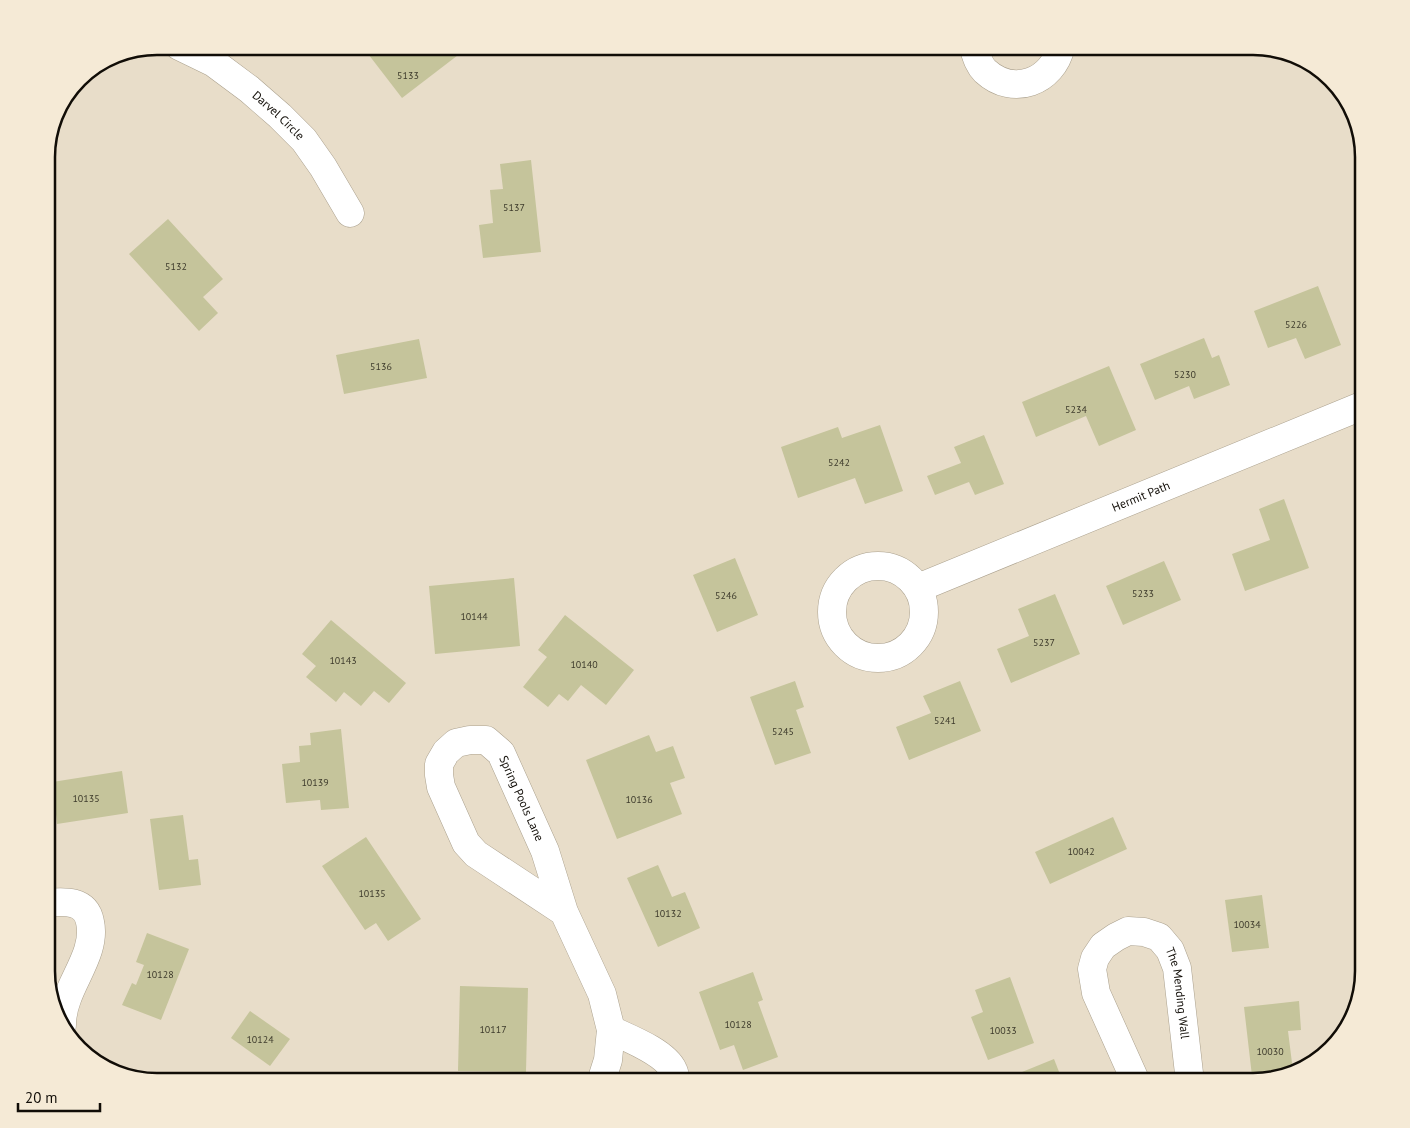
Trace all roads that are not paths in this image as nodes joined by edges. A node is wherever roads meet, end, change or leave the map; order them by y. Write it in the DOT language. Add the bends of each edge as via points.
graph roads {
  1 [pos="198,55"];
  2 [pos="975,55"];
  3 [pos="1058,55"];
  4 [pos="350,213"];
  5 [pos="1355,409"];
  6 [pos="918,588"];
  7 [pos="55,902"];
  8 [pos="564,912"];
  9 [pos="64,1013"];
  10 [pos="611,1030"];
  11 [pos="604,1073"];
  12 [pos="674,1073"];
  13 [pos="1132,1073"];
  14 [pos="1189,1073"];
  1 -- 4 [label="street, Darvel Circle" via="214,63 249,90 304,140"];
  2 -- 3 [label="street" via="984,70 997,80 1011,84 1030,83 1043,77 1055,64"];
  5 -- 6 [label="street, Hermit Path"];
  7 -- 9 [label="street" via="80,905 89,915 92,932"];
  8 -- 8 [label="street, Spring Pools Lane" via="545,851 501,753 486,740 456,743 446,752 439,775 466,843 476,854"];
  8 -- 10 [label="street, Spring Pools Lane" via="602,994"];
  10 -- 11 [label="street, Spring Pools Lane"];
  10 -- 12 [label="street" via="662,1058"];
  13 -- 14 [label="street, The Mending Wall" via="1096,993 1092,970 1103,946 1128,931 1159,937 1170,950 1177,968"];
}
